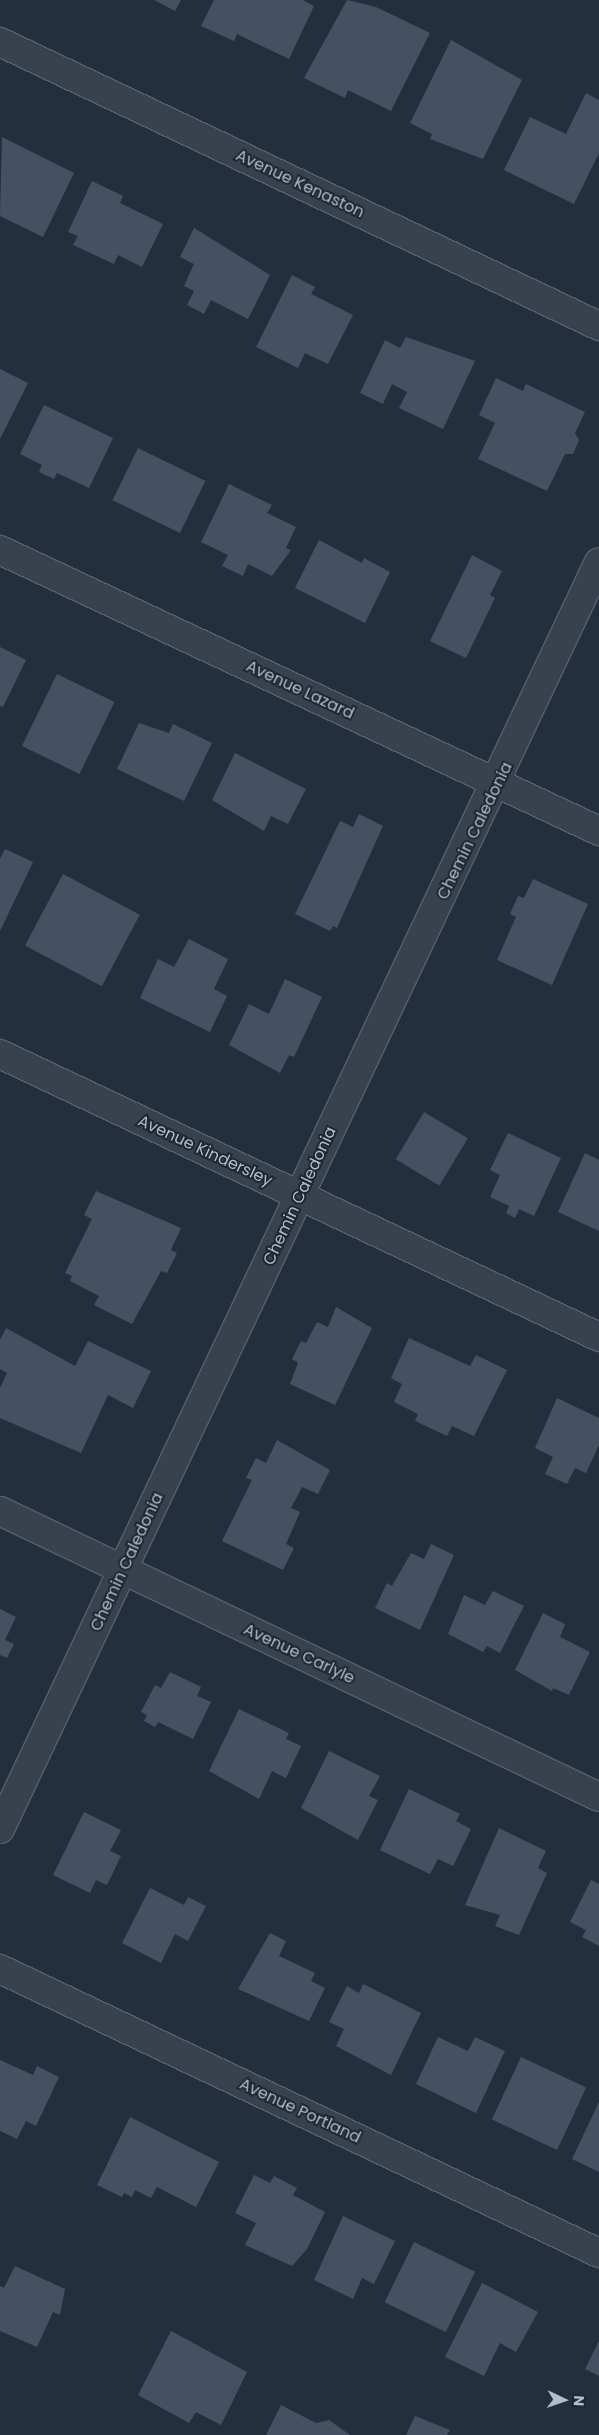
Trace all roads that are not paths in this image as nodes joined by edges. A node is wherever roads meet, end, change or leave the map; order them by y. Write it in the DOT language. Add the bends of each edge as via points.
graph roads {
  1 [pos="0,42"];
  2 [pos="599,326"];
  3 [pos="0,550"];
  4 [pos="599,562"];
  5 [pos="498,783"];
  6 [pos="599,831"];
  7 [pos="0,1054"];
  8 [pos="299,1195"];
  9 [pos="599,1337"];
  10 [pos="0,1511"];
  11 [pos="123,1570"];
  12 [pos="599,1797"];
  13 [pos="0,1829"];
  14 [pos="0,1969"];
  15 [pos="599,2253"];
  1 -- 2 [label="street, Avenue Kenaston"];
  3 -- 5 [label="street, Avenue Lazard"];
  4 -- 5 [label="street, Chemin Caledonia"];
  5 -- 6 [label="street, Avenue Lazard"];
  5 -- 8 [label="street, Chemin Caledonia"];
  7 -- 8 [label="street, Avenue Kindersley"];
  8 -- 9 [label="street, Avenue Kindersley"];
  8 -- 11 [label="street, Chemin Caledonia"];
  10 -- 11 [label="street, Avenue Carlyle"];
  11 -- 12 [label="street, Avenue Carlyle"];
  11 -- 13 [label="street, Chemin Caledonia"];
  14 -- 15 [label="street, Avenue Portland"];
}
